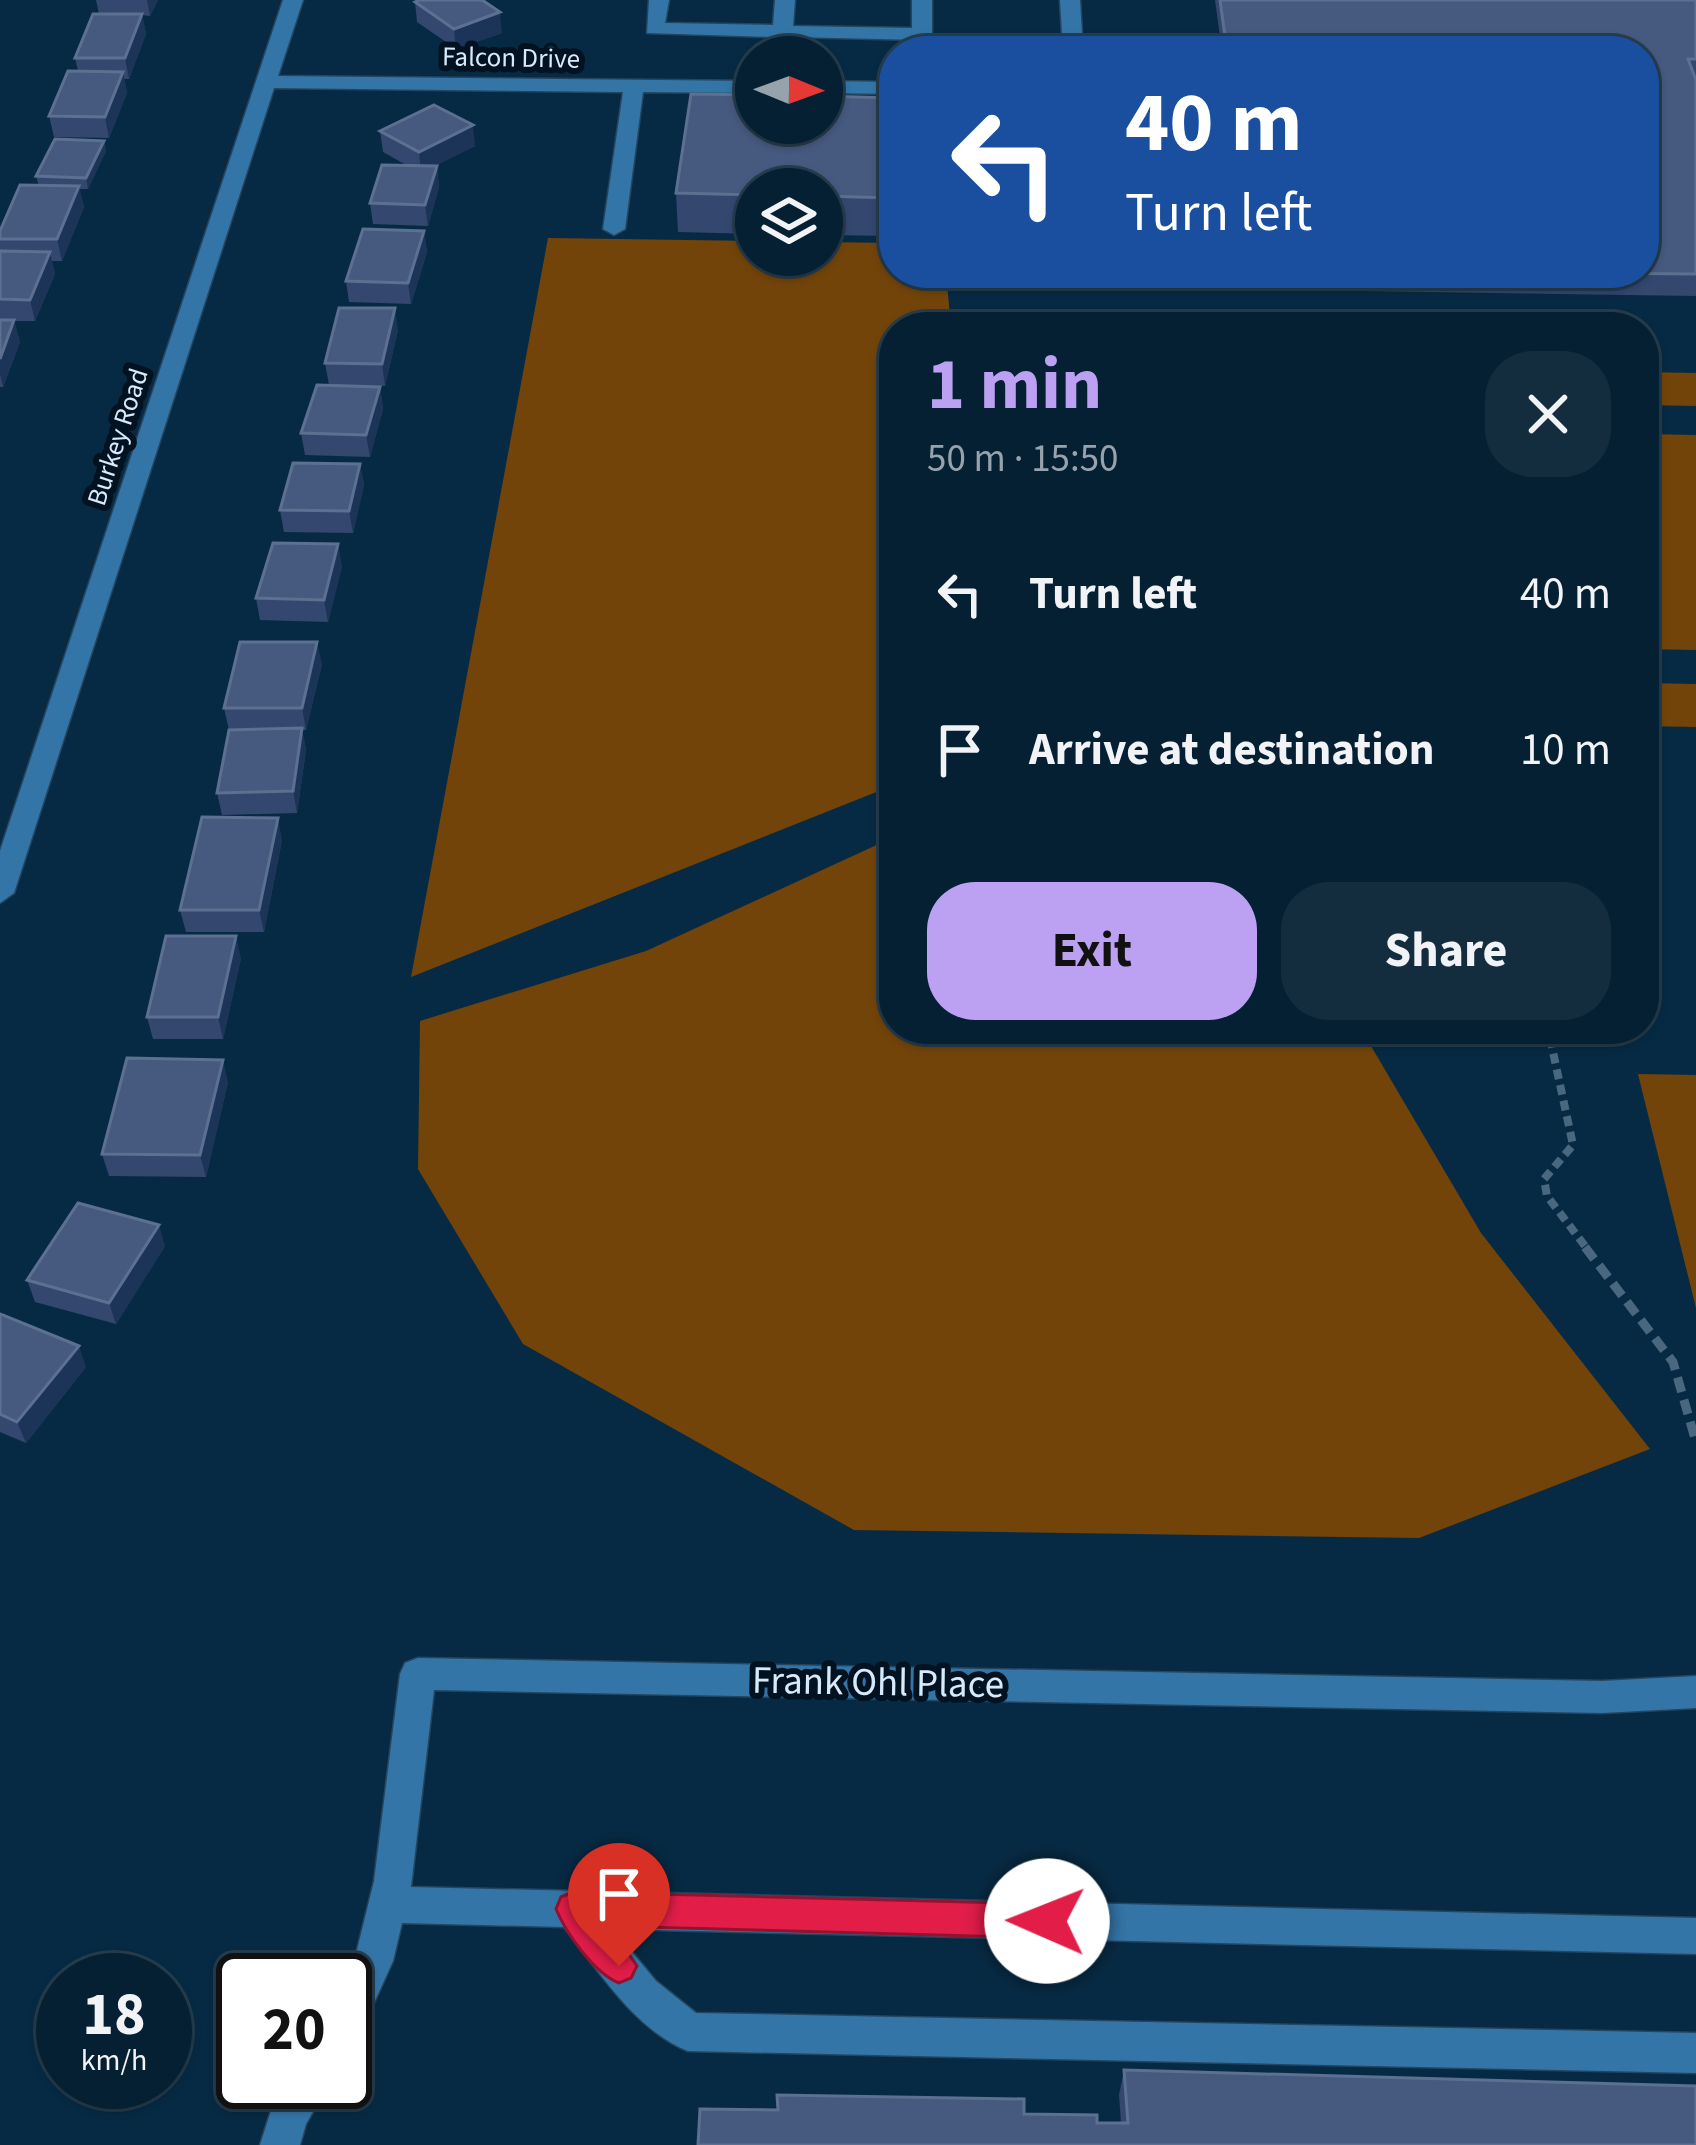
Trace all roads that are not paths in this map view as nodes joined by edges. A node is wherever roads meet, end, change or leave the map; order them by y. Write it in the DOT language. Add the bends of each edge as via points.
graph roads {
  1 [pos="293,0"];
  2 [pos="659,0"];
  3 [pos="785,0"];
  4 [pos="922,0"];
  5 [pos="1070,0"];
  6 [pos="783,31"];
  7 [pos="782,36"];
  8 [pos="1072,36"];
  9 [pos="266,82"];
  10 [pos="634,86"];
  11 [pos="735,87"];
  12 [pos="843,87"];
  13 [pos="879,88"];
  14 [pos="614,229"];
  15 [pos="0,893"];
  16 [pos="1696,1692"];
  17 [pos="387,1905"];
  18 [pos="573,1909"];
  19 [pos="1696,1936"];
  20 [pos="372,1965"];
  21 [pos="1696,2053"];
  22 [pos="291,2109"];
  23 [pos="280,2145"];
  1 -- 9 [label="street, Burkey Road"];
  2 -- 6 [label="street" via="654,29"];
  3 -- 6 [label="street"];
  4 -- 6 [label="street" via="922,34"];
  5 -- 8 [label="street"];
  6 -- 7 [label="street"];
  9 -- 10 [label="street, Falcon Drive"];
  9 -- 15 [label="street, Burkey Road"];
  10 -- 11 [label="street, Falcon Drive"];
  10 -- 14 [label="street"];
  12 -- 13 [label="street"];
  16 -- 17 [label="street, Frank Ohl Place" via="418,1674"];
  17 -- 18 [label="street"];
  17 -- 20 [label="street, Frank Ohl Place"];
  18 -- 19 [label="street"];
  18 -- 21 [label="street" via="642,1994 688,2032"];
  22 -- 23 [label="street"];
}
